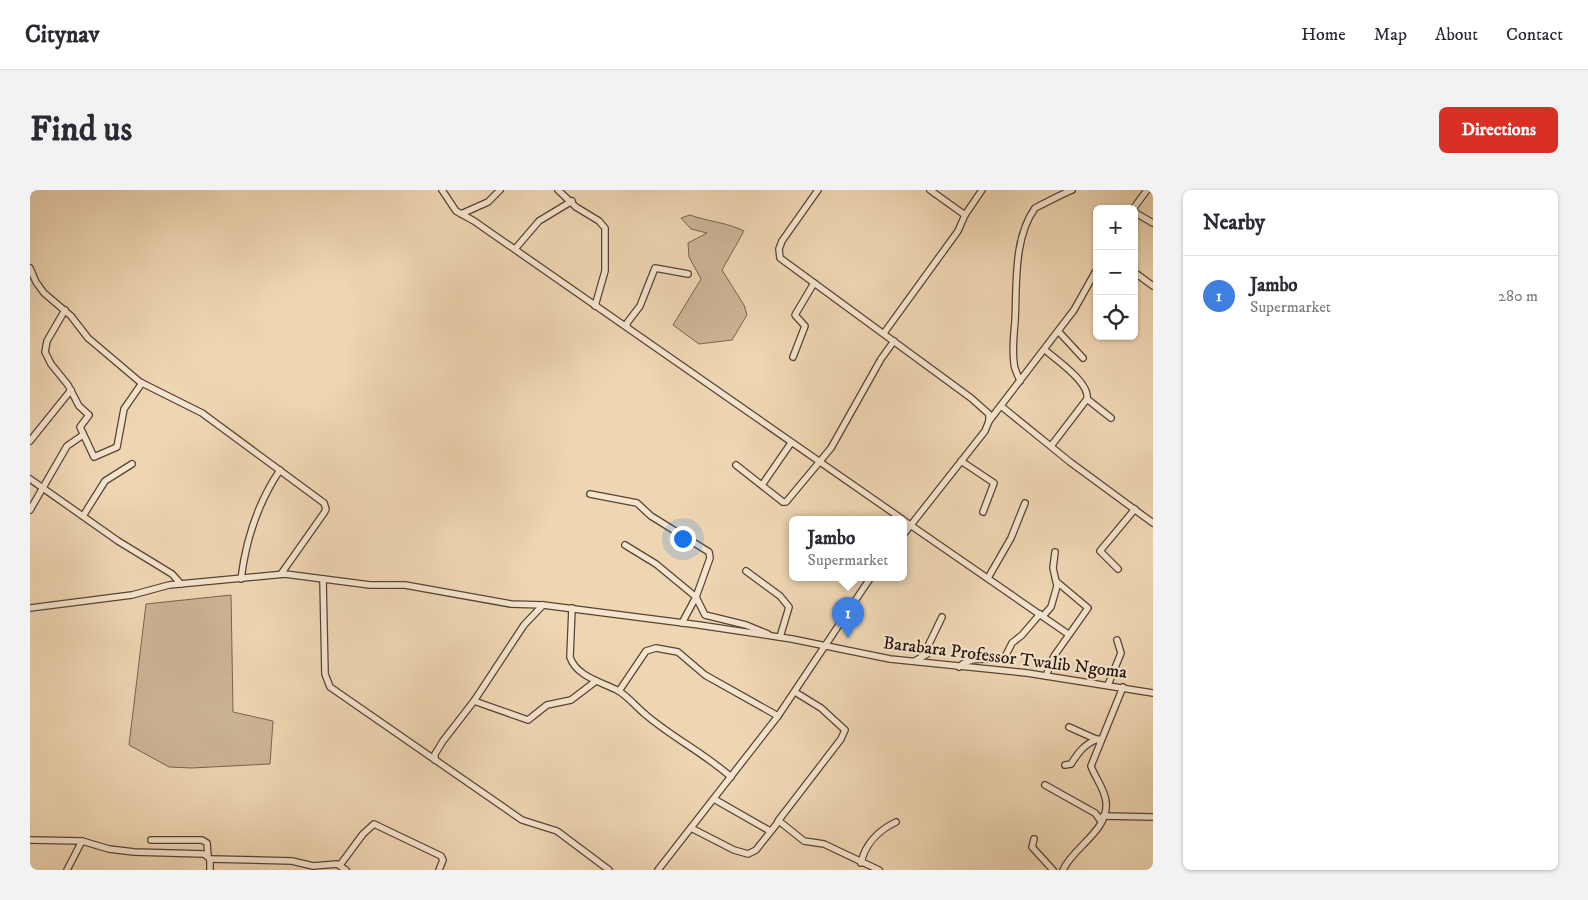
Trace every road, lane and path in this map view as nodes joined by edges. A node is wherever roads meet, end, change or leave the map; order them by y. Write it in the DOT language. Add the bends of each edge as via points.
graph roads {
  1 [pos="442,190"];
  2 [pos="500,190"];
  3 [pos="558,190"];
  4 [pos="818,190"];
  5 [pos="930,190"];
  6 [pos="982,190"];
  7 [pos="1072,190"];
  8 [pos="1147,190"];
  9 [pos="572,201"];
  10 [pos="1136,205"];
  11 [pos="461,214"];
  12 [pos="1138,214"];
  13 [pos="965,215"];
  14 [pos="1153,223"];
  15 [pos="515,249"];
  16 [pos="30,268"];
  17 [pos="688,274"];
  18 [pos="1093,275"];
  19 [pos="1138,275"];
  20 [pos="814,284"];
  21 [pos="1153,286"];
  22 [pos="595,306"];
  23 [pos="65,310"];
  24 [pos="626,327"];
  25 [pos="1059,332"];
  26 [pos="884,333"];
  27 [pos="894,341"];
  28 [pos="1045,350"];
  29 [pos="793,357"];
  30 [pos="1083,358"];
  31 [pos="1020,381"];
  32 [pos="142,383"];
  33 [pos="71,390"];
  34 [pos="1088,399"];
  35 [pos="1001,406"];
  36 [pos="1111,418"];
  37 [pos="989,421"];
  38 [pos="83,435"];
  39 [pos="30,441"];
  40 [pos="791,442"];
  41 [pos="1051,446"];
  42 [pos="961,461"];
  43 [pos="820,462"];
  44 [pos="132,464"];
  45 [pos="736,465"];
  46 [pos="280,470"];
  47 [pos="30,479"];
  48 [pos="762,485"];
  49 [pos="43,487"];
  50 [pos="590,494"];
  51 [pos="1025,502"];
  52 [pos="1134,509"];
  53 [pos="30,510"];
  54 [pos="983,512"];
  55 [pos="82,516"];
  56 [pos="896,516"];
  57 [pos="907,523"];
  58 [pos="1153,523"];
  59 [pos="910,525"];
  60 [pos="907,529"];
  61 [pos="625,544"];
  62 [pos="1055,552"];
  63 [pos="1118,569"];
  64 [pos="746,571"];
  65 [pos="281,574"];
  66 [pos="988,578"];
  67 [pos="241,579"];
  68 [pos="324,579"];
  69 [pos="868,581"];
  70 [pos="1057,582"];
  71 [pos="181,584"];
  72 [pos="696,597"];
  73 [pos="542,604"];
  74 [pos="30,608"];
  75 [pos="572,608"];
  76 [pos="1042,615"];
  77 [pos="942,617"];
  78 [pos="682,623"];
  79 [pos="1068,634"];
  80 [pos="772,636"];
  81 [pos="780,637"];
  82 [pos="1117,640"];
  83 [pos="823,645"];
  84 [pos="913,662"];
  85 [pos="959,667"];
  86 [pos="1046,676"];
  87 [pos="596,681"];
  88 [pos="1108,685"];
  89 [pos="1123,688"];
  90 [pos="620,691"];
  91 [pos="795,692"];
  92 [pos="1153,693"];
  93 [pos="474,701"];
  94 [pos="778,716"];
  95 [pos="1069,727"];
  96 [pos="1099,740"];
  97 [pos="435,760"];
  98 [pos="1065,766"];
  99 [pos="731,777"];
  100 [pos="1046,785"];
  101 [pos="714,799"];
  102 [pos="1153,817"];
  103 [pos="1102,818"];
  104 [pos="778,821"];
  105 [pos="896,822"];
  106 [pos="690,828"];
  107 [pos="770,831"];
  108 [pos="1034,839"];
  109 [pos="30,840"];
  110 [pos="151,840"];
  111 [pos="82,841"];
  112 [pos="209,857"];
  113 [pos="861,863"];
  114 [pos="340,866"];
  115 [pos="602,868"];
  116 [pos="67,870"];
  117 [pos="210,870"];
  118 [pos="346,870"];
  119 [pos="439,870"];
  120 [pos="609,870"];
  121 [pos="658,870"];
  122 [pos="879,870"];
  123 [pos="1053,870"];
  124 [pos="1063,870"];
  1 -- 11 [label="street"];
  2 -- 11 [label="street" via="488,202"];
  3 -- 9 [label="street"];
  4 -- 20 [label="street" via="782,241 778,254"];
  5 -- 13 [label="street"];
  6 -- 13 [label="street"];
  7 -- 31 [label="street" via="1053,201 1039,204 1029,218 1020,249 1014,363"];
  8 -- 10 [label="street"];
  9 -- 15 [label="street" via="539,221"];
  9 -- 22 [label="street" via="605,228 604,278"];
  11 -- 15 [label="street"];
  12 -- 14 [label="street"];
  13 -- 26 [label="street" via="958,231"];
  15 -- 22 [label="street"];
  16 -- 23 [label="street" via="44,293"];
  17 -- 24 [label="street" via="655,268 640,306"];
  18 -- 25 [label="street" via="1080,302"];
  19 -- 21 [label="street"];
  20 -- 26 [label="street"];
  20 -- 29 [label="street" via="795,314 805,326"];
  22 -- 24 [label="street"];
  23 -- 32 [label="street" via="88,338"];
  23 -- 33 [label="street" via="45,349 51,364"];
  24 -- 40 [label="street"];
  25 -- 28 [label="street"];
  25 -- 30 [label="street"];
  26 -- 27 [label="street"];
  27 -- 37 [label="street" via="981,406 989,414"];
  27 -- 43 [label="street" via="842,432"];
  28 -- 31 [label="street"];
  28 -- 34 [label="street" via="1085,387"];
  31 -- 35 [label="street"];
  32 -- 38 [label="street" via="124,409 117,447 94,457"];
  32 -- 46 [label="street" via="202,413"];
  33 -- 38 [label="street" via="79,406 89,415 80,427"];
  33 -- 39 [label="street"];
  34 -- 36 [label="street"];
  34 -- 41 [label="street"];
  35 -- 37 [label="street"];
  35 -- 41 [label="street"];
  37 -- 42 [label="street"];
  38 -- 49 [label="street" via="67,446"];
  40 -- 43 [label="street"];
  40 -- 48 [label="street"];
  41 -- 52 [label="street"];
  42 -- 54 [label="street" via="994,483"];
  42 -- 59 [label="street"];
  43 -- 48 [label="street" via="786,502"];
  43 -- 56 [label="street"];
  44 -- 55 [label="street" via="105,481"];
  45 -- 48 [label="street"];
  46 -- 65 [label="street" via="319,499 326,509"];
  46 -- 67 [label="street" via="255,515"];
  47 -- 49 [label="street"];
  49 -- 53 [label="street"];
  49 -- 55 [label="street"];
  50 -- 72 [label="street" via="637,503 704,548 710,558"];
  51 -- 66 [label="street"];
  52 -- 58 [label="street"];
  52 -- 63 [label="street" via="1100,550"];
  55 -- 71 [label="street" via="172,574"];
  57 -- 59 [label="street"];
  59 -- 60 [label="street"];
  59 -- 66 [label="street"];
  61 -- 72 [label="street" via="656,564"];
  62 -- 70 [label="street" via="1053,568"];
  64 -- 81 [label="street" via="780,596 789,607"];
  65 -- 67 [label="street"];
  65 -- 68 [label="street"];
  66 -- 76 [label="street"];
  67 -- 71 [label="street"];
  68 -- 73 [label="street" via="370,585 405,585 511,604"];
  68 -- 97 [label="street" via="325,674 328,684"];
  69 -- 83 [label="street"];
  70 -- 76 [label="street" via="1052,605"];
  70 -- 79 [label="street" via="1088,606"];
  71 -- 74 [label="street" via="132,595"];
  72 -- 78 [label="street"];
  72 -- 80 [label="street" via="705,615"];
  73 -- 75 [label="street"];
  73 -- 93 [label="street" via="524,625"];
  75 -- 78 [label="street"];
  75 -- 87 [label="street" via="571,660"];
  76 -- 79 [label="street"];
  76 -- 85 [label="street" via="1012,642 1005,657 972,659"];
  77 -- 84 [label="street" via="926,654"];
  78 -- 80 [label="street"];
  79 -- 86 [label="street"];
  80 -- 81 [label="street, Barabara Professor Twalib Ngoma"];
  81 -- 83 [label="street, Barabara Professor Twalib Ngoma"];
  82 -- 88 [label="street" via="1121,653"];
  83 -- 84 [label="street, Barabara Professor Twalib Ngoma"];
  83 -- 91 [label="street"];
  84 -- 85 [label="street, Barabara Professor Twalib Ngoma"];
  85 -- 86 [label="street, Barabara Professor Twalib Ngoma"];
  86 -- 88 [label="street, Barabara Professor Twalib Ngoma"];
  87 -- 90 [label="street"];
  87 -- 93 [label="street" via="571,700 547,705 528,720"];
  88 -- 89 [label="street, Barabara Professor Twalib Ngoma"];
  89 -- 92 [label="street, Barabara Professor Twalib Ngoma"];
  89 -- 96 [label="street"];
  90 -- 94 [label="street" via="646,651 656,648 677,652 705,676"];
  90 -- 99 [label="street" via="645,714"];
  91 -- 94 [label="street"];
  91 -- 104 [label="street" via="837,720 845,730"];
  93 -- 97 [label="street" via="437,750"];
  94 -- 99 [label="street"];
  95 -- 96 [label="street"];
  96 -- 98 [label="street" via="1082,748 1071,764"];
  96 -- 103 [label="street" via="1091,766 1107,803"];
  97 -- 115 [label="street" via="522,820 557,831"];
  99 -- 101 [label="street"];
  100 -- 103 [label="street"];
  101 -- 106 [label="street"];
  101 -- 107 [label="street"];
  102 -- 103 [label="street"];
  103 -- 124 [label="street" via="1092,837"];
  104 -- 107 [label="street"];
  104 -- 113 [label="street" via="804,840 824,844"];
  105 -- 113 [label="street" via="876,834"];
  106 -- 107 [label="street" via="748,854 756,850"];
  106 -- 121 [label="street"];
  108 -- 123 [label="street" via="1032,847"];
  109 -- 111 [label="street"];
  110 -- 112 [label="street" via="202,840 207,843"];
  111 -- 112 [label="street" via="124,851"];
  111 -- 116 [label="street"];
  112 -- 114 [label="street"];
  112 -- 117 [label="street"];
  113 -- 122 [label="street"];
  114 -- 118 [label="street"];
  114 -- 119 [label="street" via="374,824 442,856"];
  115 -- 120 [label="street"];
}
